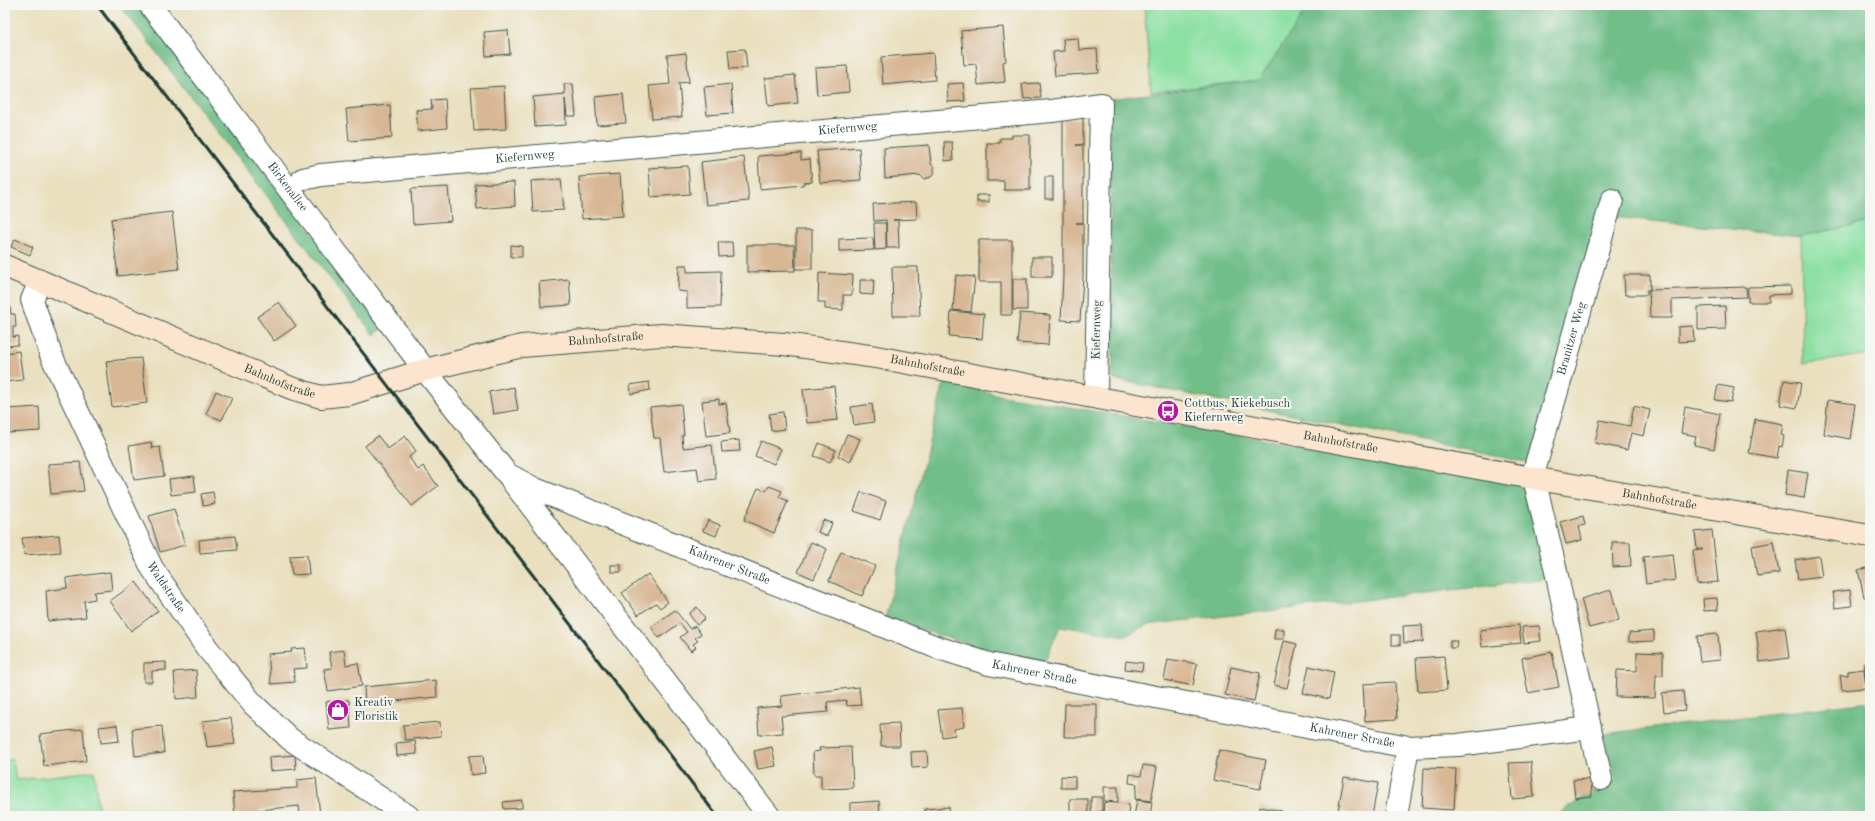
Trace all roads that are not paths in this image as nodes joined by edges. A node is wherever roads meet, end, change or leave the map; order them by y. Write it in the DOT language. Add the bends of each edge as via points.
graph roads {
  1 [pos="150,5"];
  2 [pos="303,179"];
  3 [pos="1612,200"];
  4 [pos="5,266"];
  5 [pos="40,281"];
  6 [pos="425,370"];
  7 [pos="1096,397"];
  8 [pos="506,474"];
  9 [pos="1533,478"];
  10 [pos="1870,536"];
  11 [pos="1590,728"];
  12 [pos="1408,747"];
  13 [pos="1601,779"];
  14 [pos="408,816"];
  15 [pos="770,816"];
  16 [pos="1396,816"];
  1 -- 6 [label="street, Birkenallee"];
  2 -- 7 [label="street, Kiefernweg" via="321,175 1045,112 1101,104"];
  3 -- 9 [label="street, Branitzer Weg"];
  4 -- 5 [label="main road, Bahnhofstraße"];
  5 -- 6 [label="main road, Bahnhofstraße" via="291,388 321,397 350,394"];
  5 -- 14 [label="street, Waldstraße" via="32,300 51,355 156,574 207,648 253,704 290,739"];
  6 -- 7 [label="main road, Bahnhofstraße" via="522,346 684,335 784,344 876,357"];
  6 -- 8 [label="street, Kahrener Straße"];
  7 -- 9 [label="main road, Bahnhofstraße"];
  8 -- 12 [label="street, Kahrener Straße" via="535,490 936,647 989,664"];
  8 -- 15 [label="street, Kahrener Straße"];
  9 -- 10 [label="main road, Bahnhofstraße"];
  9 -- 11 [label="street"];
  11 -- 12 [label="street, Kahrener Straße" via="1458,745"];
  11 -- 13 [label="street"];
  12 -- 16 [label="street"];
}
